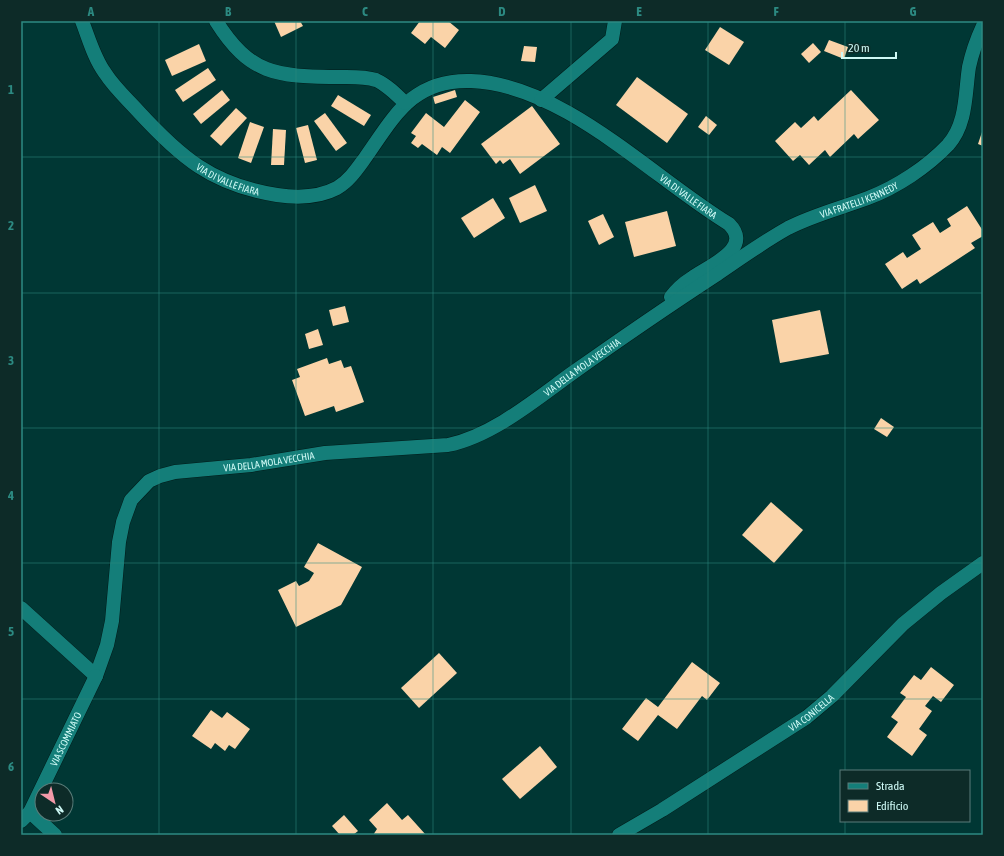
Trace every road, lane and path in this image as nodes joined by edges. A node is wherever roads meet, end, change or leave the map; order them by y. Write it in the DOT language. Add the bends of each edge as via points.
graph roads {
  1 [pos="82,21"];
  2 [pos="216,21"];
  3 [pos="615,21"];
  4 [pos="624,21"];
  5 [pos="983,26"];
  6 [pos="612,39"];
  7 [pos="541,100"];
  8 [pos="405,103"];
  9 [pos="658,312"];
  10 [pos="983,563"];
  11 [pos="21,608"];
  12 [pos="96,676"];
  13 [pos="26,817"];
  14 [pos="55,835"];
  15 [pos="619,835"];
  1 -- 8 [label="street, VIA DI VALLE FIARA" via="96,60 105,74 159,134 200,168 227,181 256,190 280,196 302,197 319,195 336,188 353,174"];
  2 -- 8 [label="street" via="238,50 268,71 289,76 371,79 384,85"];
  3 -- 6 [label="street"];
  4 -- 6 [label="street" via="618,34"];
  5 -- 9 [label="street, VIA FRATELLI KENNEDY" via="970,62 961,122 952,140 938,154 887,189 788,228"];
  6 -- 7 [label="street"];
  7 -- 8 [label="street, VIA DI VALLE FIARA" via="502,86 467,81 428,89"];
  7 -- 9 [label="street, VIA DI VALLE FIARA" via="589,126 729,224 735,232 736,241 731,251 682,285"];
  9 -- 12 [label="street, VIA DELLA MOLA VECCHIA" via="504,420 460,442 410,449 314,454 251,465 175,472 149,481 131,500 123,522 112,621"];
  10 -- 15 [label="street, VIA CONICELLA" via="903,624 832,696 807,717"];
  11 -- 12 [label="street"];
  12 -- 13 [label="street, VIA SCOMMIATO"];
  13 -- 14 [label="street"];
}
